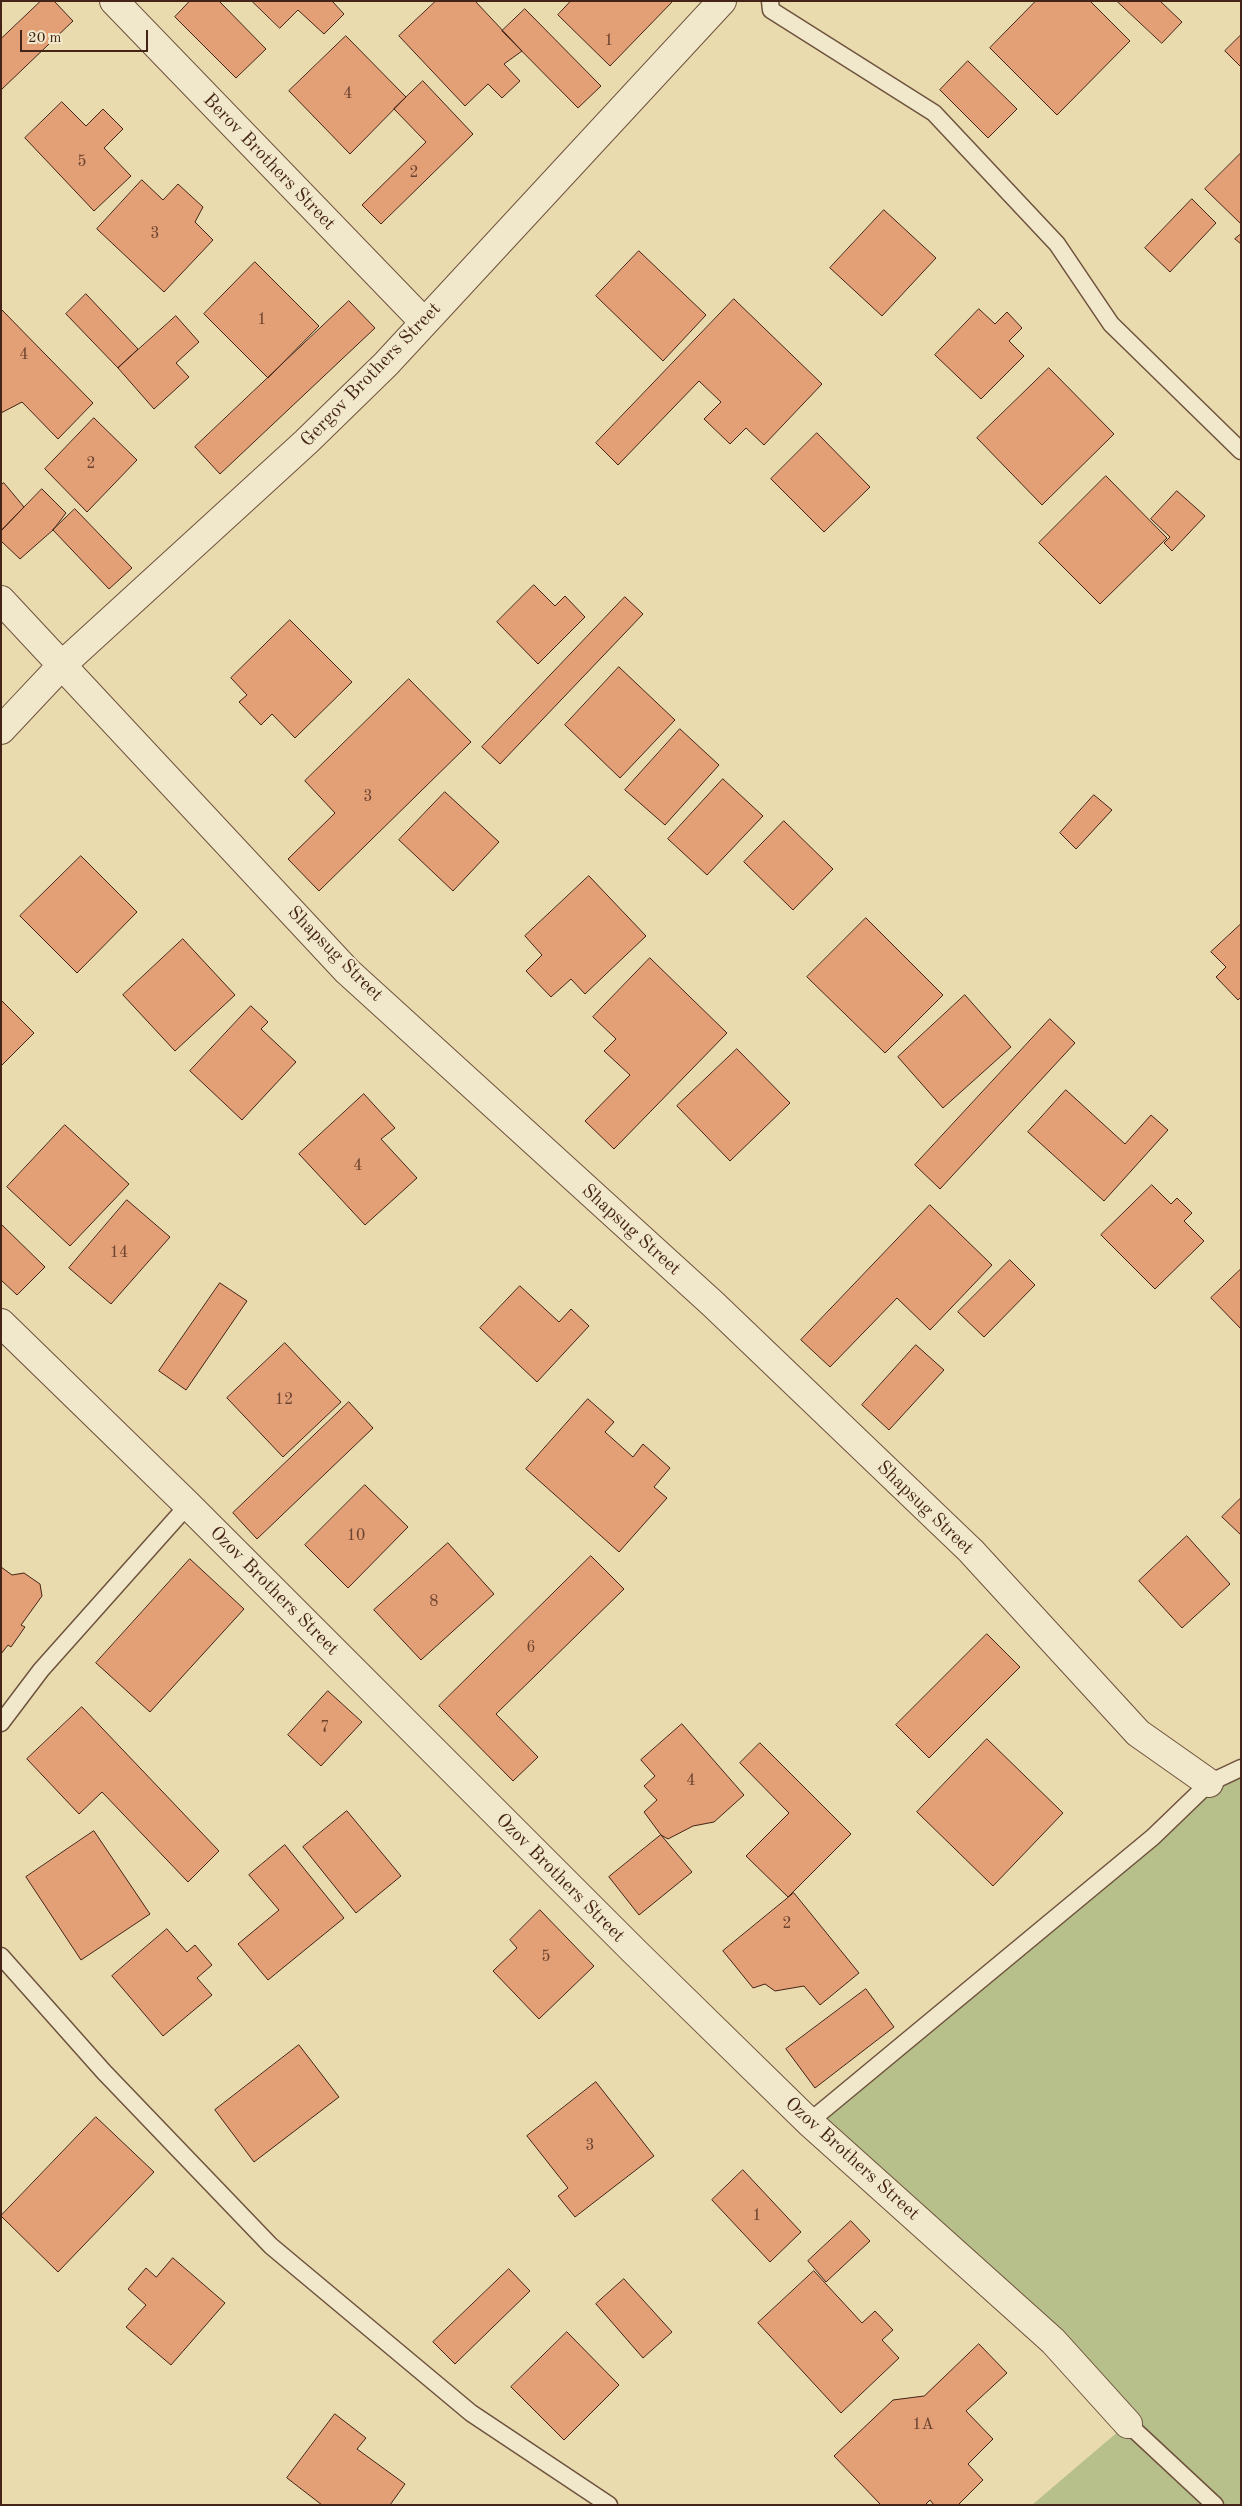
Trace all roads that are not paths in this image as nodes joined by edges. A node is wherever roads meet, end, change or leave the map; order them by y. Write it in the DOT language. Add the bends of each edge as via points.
graph roads {
  1 [pos="114,1"];
  2 [pos="722,1"];
  3 [pos="770,1"];
  4 [pos="424,322"];
  5 [pos="1241,451"];
  6 [pos="1,600"];
  7 [pos="64,664"];
  8 [pos="1,730"];
  9 [pos="1,1323"];
  10 [pos="188,1505"];
  11 [pos="1,1723"];
  12 [pos="1241,1768"];
  13 [pos="1209,1783"];
  14 [pos="1,1956"];
  15 [pos="809,2122"];
  16 [pos="1128,2424"];
  17 [pos="609,2505"];
  18 [pos="1215,2505"];
  1 -- 4 [label="street, Berov Brothers Street"];
  2 -- 4 [label="street, Gergov Brothers Street"];
  3 -- 5 [label="lane" via="771,10 934,113 1057,244 1111,324"];
  4 -- 7 [label="street, Gergov Brothers Street" via="306,442"];
  6 -- 7 [label="street, Shapsug Street"];
  7 -- 8 [label="street, Gergov Brothers Street"];
  7 -- 13 [label="street, Shapsug Street" via="347,971 713,1304 964,1545 1138,1733"];
  9 -- 10 [label="street, Ozov Brothers Street"];
  10 -- 11 [label="lane" via="41,1670"];
  10 -- 15 [label="street, Ozov Brothers Street"];
  12 -- 13 [label="lane"];
  13 -- 15 [label="lane" via="1153,1837"];
  14 -- 17 [label="lane" via="104,2072 271,2246 471,2413"];
  15 -- 16 [label="street, Ozov Brothers Street" via="1053,2341"];
  16 -- 18 [label="lane"];
}
